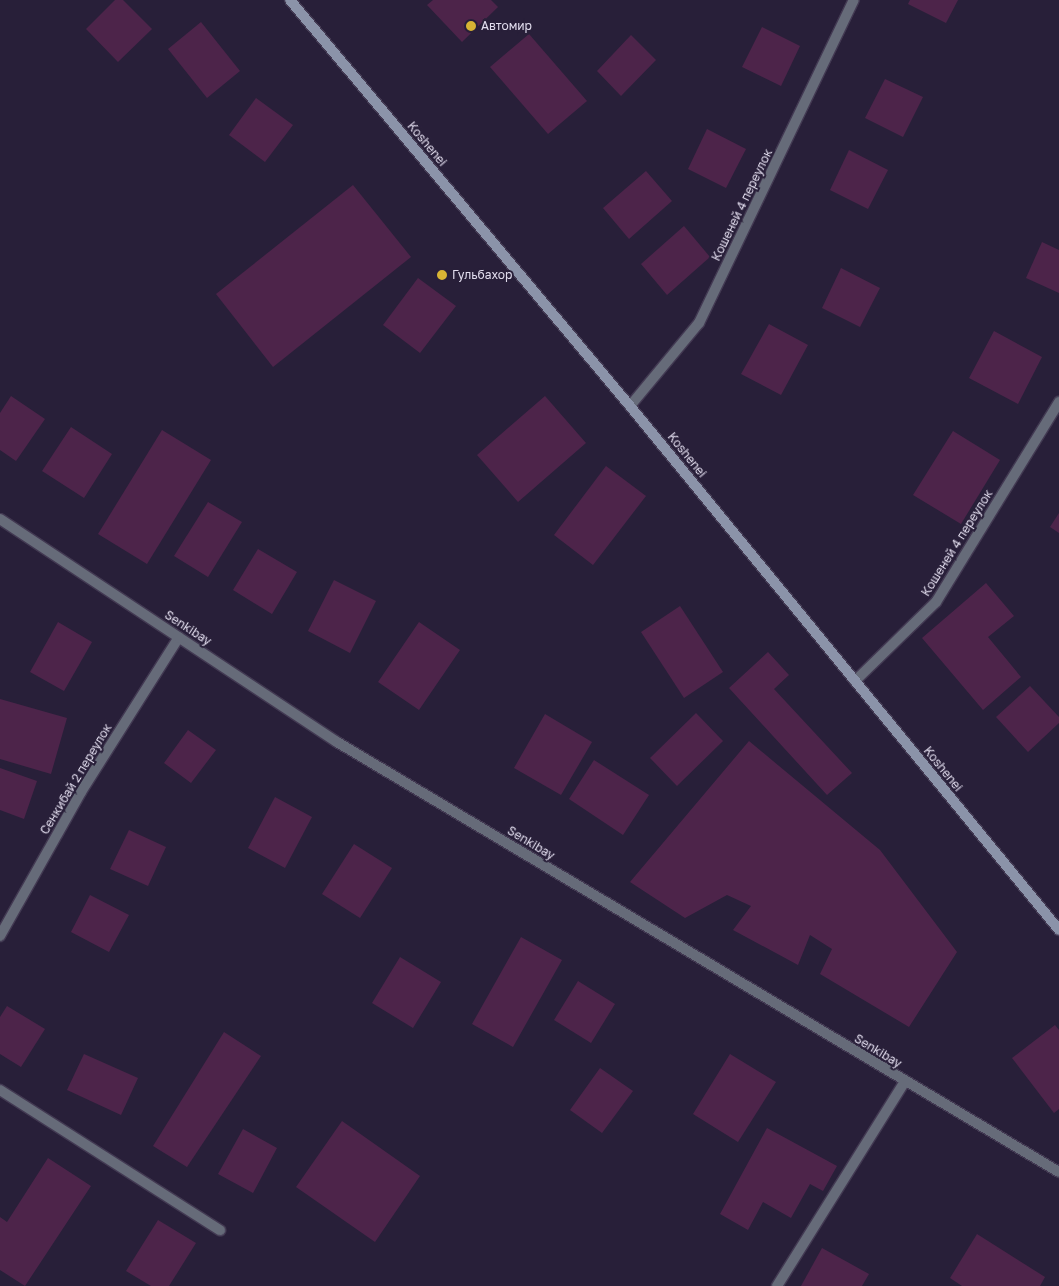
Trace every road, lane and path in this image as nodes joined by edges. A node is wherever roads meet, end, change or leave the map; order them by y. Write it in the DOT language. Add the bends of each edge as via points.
graph roads {
  1 [pos="290,0"];
  2 [pos="854,0"];
  3 [pos="1059,402"];
  4 [pos="630,406"];
  5 [pos="0,518"];
  6 [pos="179,637"];
  7 [pos="855,681"];
  8 [pos="1059,930"];
  9 [pos="0,936"];
  10 [pos="905,1081"];
  11 [pos="0,1090"];
  12 [pos="1059,1172"];
  13 [pos="220,1230"];
  14 [pos="777,1286"];
  1 -- 4 [label="main road, Koshenei"];
  2 -- 4 [label="street, Кошеней 4 переулок" via="700,323"];
  3 -- 7 [label="street, Кошеней 4 переулок" via="936,602"];
  4 -- 7 [label="main road, Koshenei"];
  5 -- 6 [label="street, Senkibay"];
  6 -- 9 [label="street, Сенкибай 2 переулок" via="81,792"];
  6 -- 10 [label="street, Senkibay" via="346,747"];
  7 -- 8 [label="main road, Koshenei"];
  10 -- 12 [label="street, Senkibay"];
  10 -- 14 [label="street"];
  11 -- 13 [label="street"];
}
